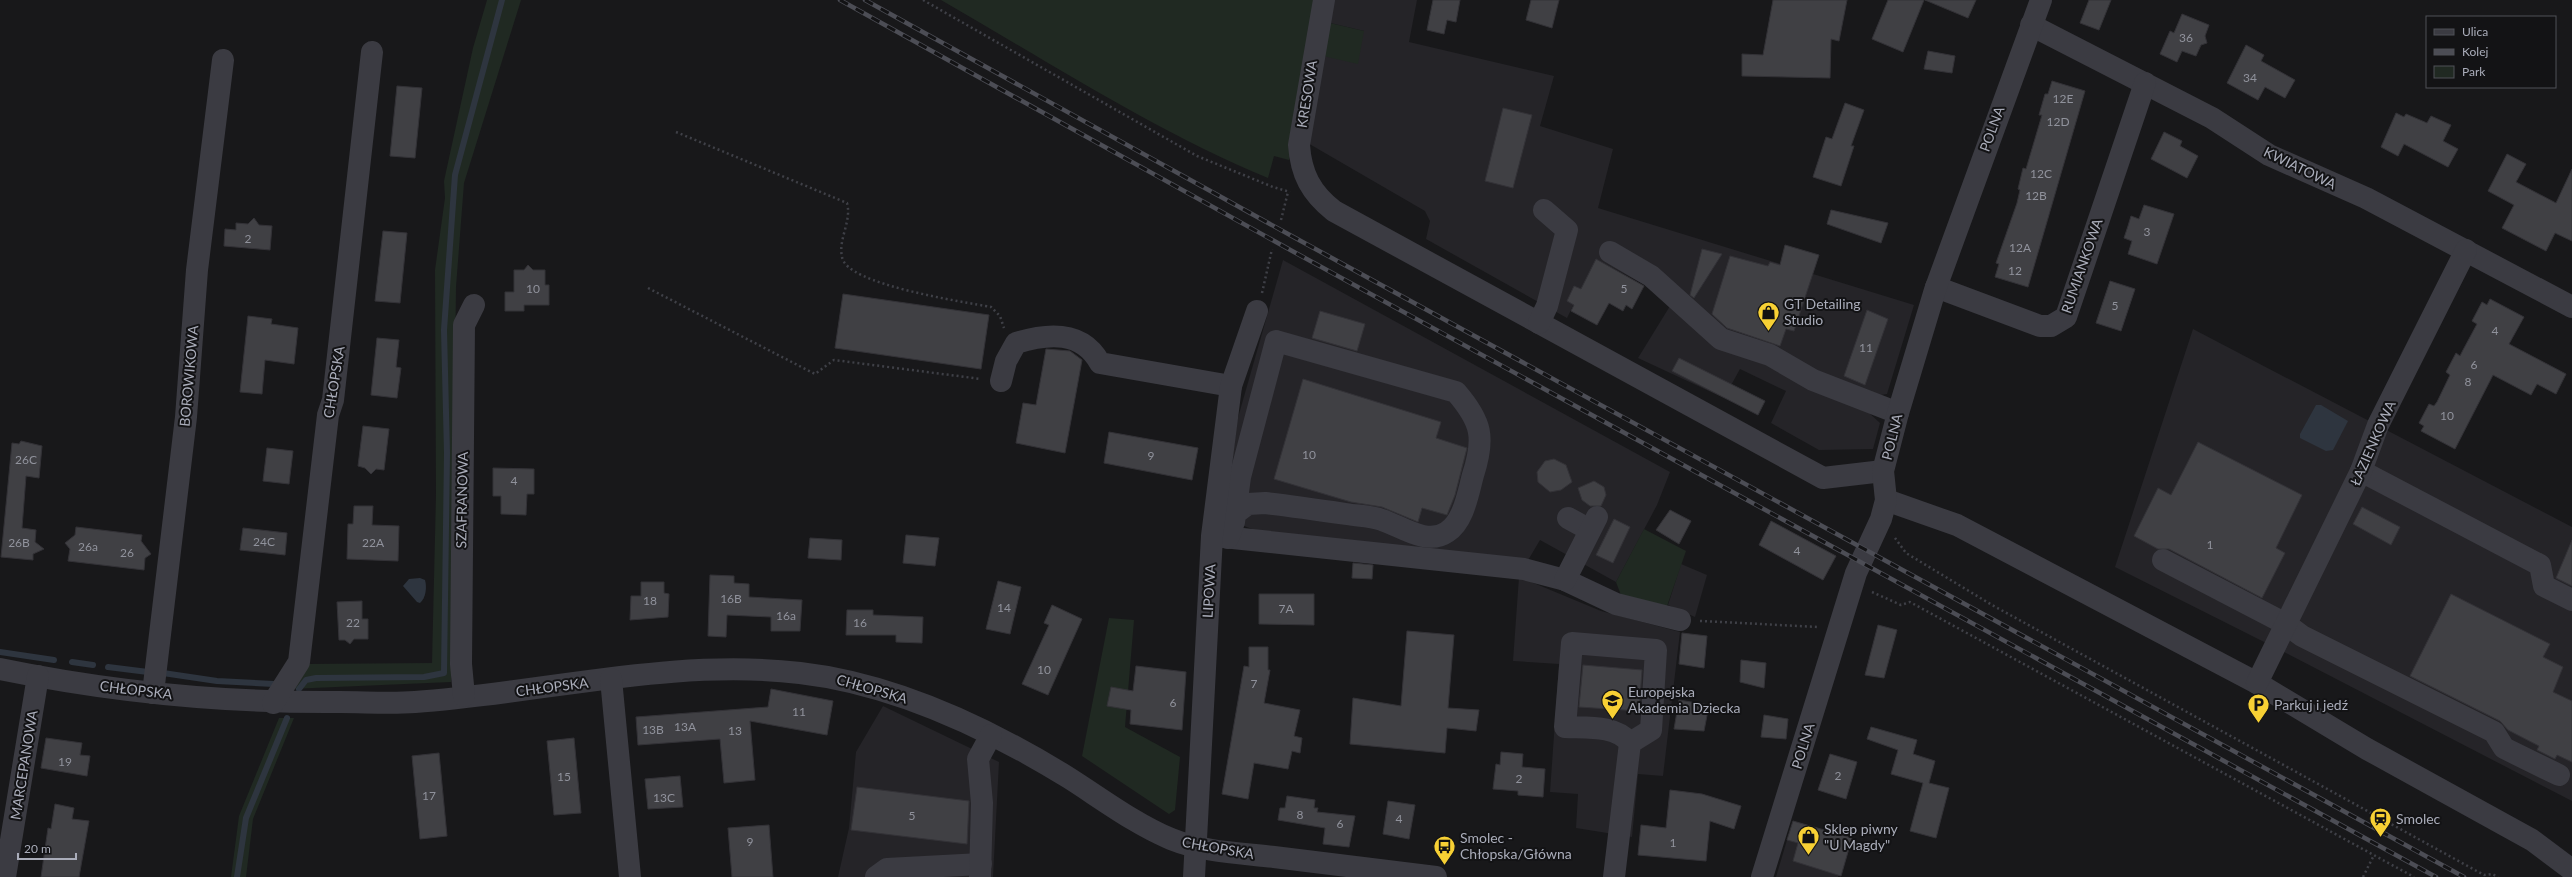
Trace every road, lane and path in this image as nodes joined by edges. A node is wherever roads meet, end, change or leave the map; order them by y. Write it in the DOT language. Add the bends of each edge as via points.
graph roads {
  1 [pos="923,0"];
  2 [pos="1324,0"];
  3 [pos="2040,0"];
  4 [pos="2031,25"];
  5 [pos="372,52"];
  6 [pos="223,60"];
  7 [pos="2145,83"];
  8 [pos="676,132"];
  9 [pos="1310,187"];
  10 [pos="1288,192"];
  11 [pos="1544,210"];
  12 [pos="1280,220"];
  13 [pos="1272,249"];
  14 [pos="2466,250"];
  15 [pos="1610,252"];
  16 [pos="1936,287"];
  17 [pos="648,288"];
  18 [pos="474,305"];
  19 [pos="2572,307"];
  20 [pos="1257,311"];
  21 [pos="1539,323"];
  22 [pos="1016,343"];
  23 [pos="1001,381"];
  24 [pos="1231,386"];
  25 [pos="1898,413"];
  26 [pos="2361,471"];
  27 [pos="1883,472"];
  28 [pos="1883,510"];
  29 [pos="1236,513"];
  30 [pos="1568,518"];
  31 [pos="1220,537"];
  32 [pos="2163,560"];
  33 [pos="1565,580"];
  34 [pos="1867,591"];
  35 [pos="2572,600"];
  36 [pos="1680,620"];
  37 [pos="1822,627"];
  38 [pos="2283,630"];
  39 [pos="0,669"];
  40 [pos="38,676"];
  41 [pos="611,679"];
  42 [pos="2257,683"];
  43 [pos="153,693"];
  44 [pos="464,696"];
  45 [pos="273,703"];
  46 [pos="991,735"];
  47 [pos="1630,743"];
  48 [pos="2559,775"];
  49 [pos="1195,846"];
  50 [pos="2374,855"];
  51 [pos="980,870"];
  52 [pos="2572,870"];
  53 [pos="5,877"];
  54 [pos="630,877"];
  55 [pos="876,877"];
  56 [pos="1194,877"];
  57 [pos="1436,877"];
  58 [pos="1614,877"];
  59 [pos="1762,877"];
  60 [pos="2363,877"];
  61 [pos="2414,877"];
  62 [pos="2498,877"];
  1 -- 10 [label="path" via="1197,156"];
  2 -- 9 [label="street, KRESOWA" via="1298,145 1300,165"];
  3 -- 4 [label="street, POLNA"];
  4 -- 7 [label="street, KWIATOWA"];
  4 -- 16 [label="street, POLNA"];
  5 -- 45 [label="street, CHŁOPSKA" via="334,400 328,415 300,662"];
  6 -- 43 [label="street, BOROWIKOWA" via="197,270 186,417"];
  7 -- 14 [label="street, KWIATOWA" via="2212,118 2269,155 2366,198"];
  7 -- 16 [label="street, RUMIANKOWA" via="2066,317 2051,326 2040,326"];
  8 -- 22 [label="path" via="847,203 850,211 841,256 844,264 864,277 888,285 991,307 1000,316 1005,332"];
  9 -- 10 [label="path"];
  9 -- 21 [label="street, KRESOWA" via="1334,211"];
  10 -- 12 [label="path"];
  11 -- 21 [label="street" via="1567,230 1547,306"];
  13 -- 20 [label="path"];
  14 -- 19 [label="street, KWIATOWA"];
  14 -- 26 [label="street, ŁAZIENKOWA" via="2378,425"];
  15 -- 25 [label="street" via="1651,276 1721,339 1770,355 1813,380"];
  16 -- 25 [label="street, POLNA"];
  17 -- 23 [label="path" via="814,374 834,360"];
  18 -- 44 [label="street, SZAFRANOWA" via="464,325 460,664"];
  20 -- 24 [label="street, LIPOWA"];
  21 -- 27 [label="street, KRESOWA" via="1823,478"];
  22 -- 23 [label="street" via="1006,361"];
  22 -- 24 [label="street" via="1034,338 1067,337 1085,343 1100,363"];
  24 -- 31 [label="street, LIPOWA"];
  25 -- 27 [label="street, POLNA"];
  26 -- 35 [label="street" via="2540,565 2544,586"];
  26 -- 38 [label="street, ŁAZIENKOWA"];
  27 -- 28 [label="street, POLNA"];
  28 -- 42 [label="street" via="1957,525"];
  28 -- 59 [label="street, POLNA" via="1856,573"];
  28 -- 62 [label="path" via="1906,553 1992,605 2484,875 2492,874"];
  29 -- 29 [label="street" via="1248,504 1265,503 1380,519 1423,536 1446,533 1459,519 1480,453 1482,441 1477,424 1470,407 1456,392 1276,341 1240,477"];
  29 -- 31 [label="street"];
  30 -- 33 [label="street" via="1594,523"];
  31 -- 33 [label="street" via="1524,569"];
  31 -- 49 [label="street, LIPOWA"];
  32 -- 38 [label="street"];
  33 -- 36 [label="street" via="1616,604"];
  34 -- 50 [label="path" via="1888,597 1901,605 1910,602"];
  36 -- 37 [label="path"];
  38 -- 42 [label="street, ŁAZIENKOWA"];
  38 -- 48 [label="street" via="2302,636 2494,732 2504,748"];
  39 -- 40 [label="street, CHŁOPSKA"];
  40 -- 43 [label="street, CHŁOPSKA"];
  40 -- 53 [label="street, MARCEPANOWA"];
  41 -- 44 [label="street, CHŁOPSKA"];
  41 -- 46 [label="street, CHŁOPSKA" via="663,672 714,670 756,669 801,673 889,692 923,704"];
  41 -- 54 [label="street"];
  42 -- 52 [label="street" via="2367,749 2532,840"];
  43 -- 45 [label="street, CHŁOPSKA"];
  44 -- 45 [label="street, CHŁOPSKA" via="413,702"];
  46 -- 49 [label="street, CHŁOPSKA" via="1167,837"];
  46 -- 51 [label="street" via="978,759 982,803"];
  47 -- 47 [label="street" via="1615,731 1565,727 1572,643 1656,650 1651,730"];
  47 -- 58 [label="street"];
  49 -- 56 [label="street, LIPOWA"];
  49 -- 57 [label="street, CHŁOPSKA"];
  50 -- 60 [label="path"];
  50 -- 61 [label="path"];
  51 -- 55 [label="street" via="887,869"];
}
